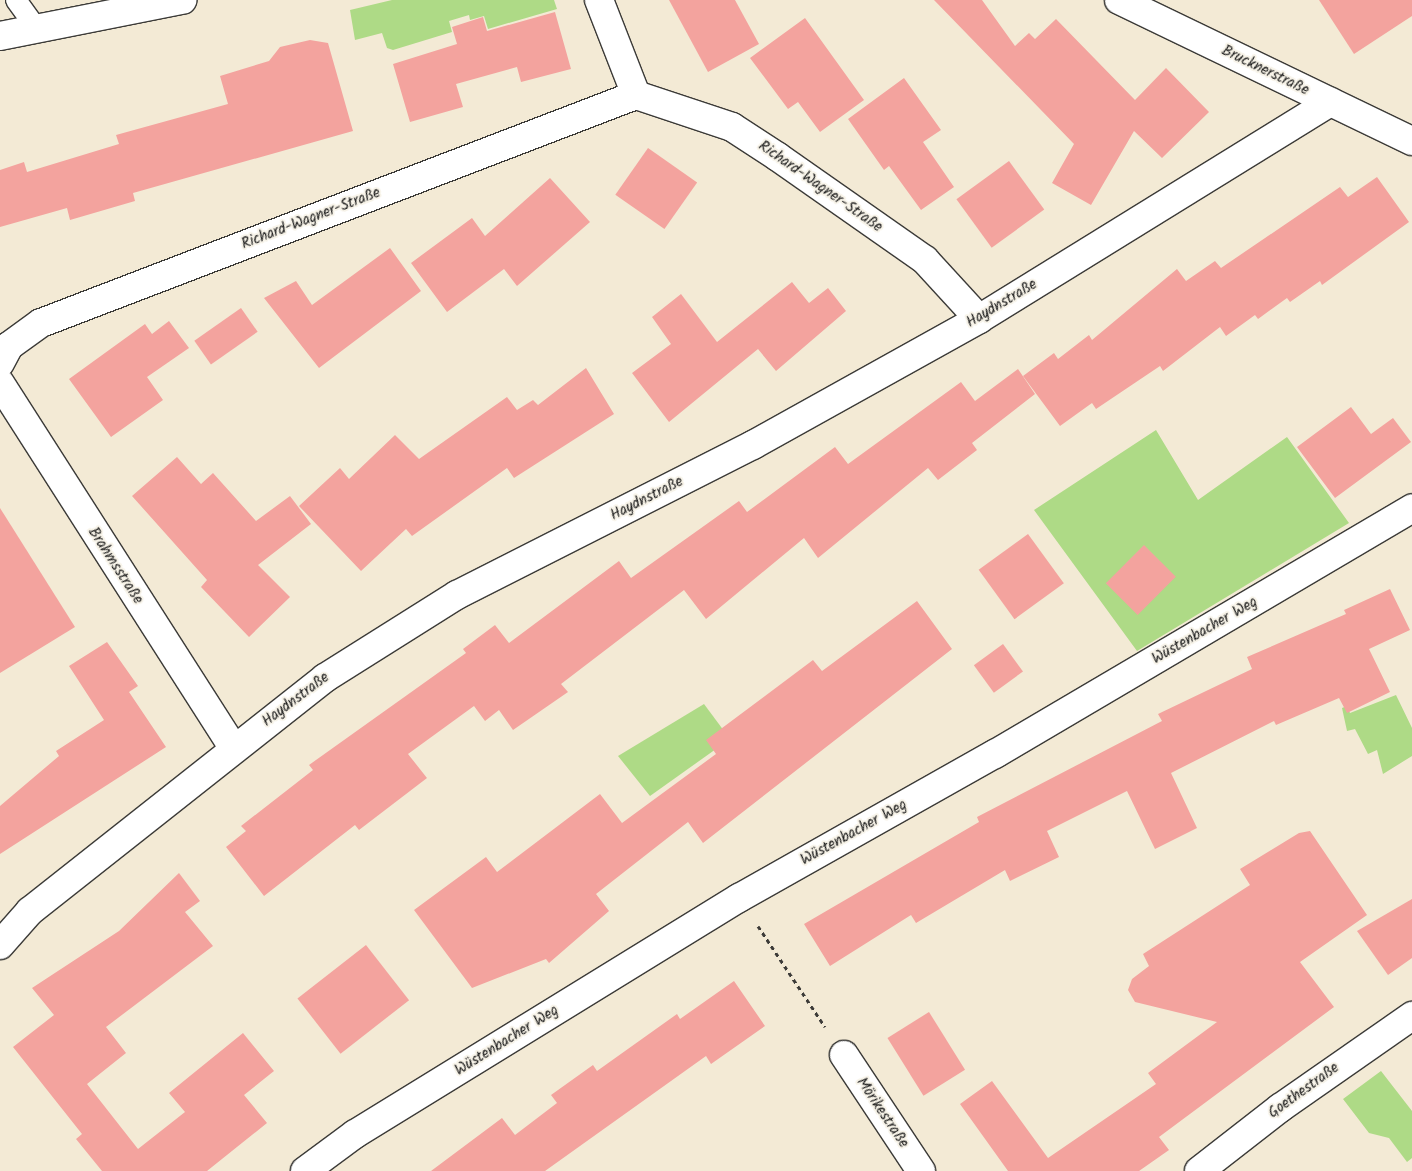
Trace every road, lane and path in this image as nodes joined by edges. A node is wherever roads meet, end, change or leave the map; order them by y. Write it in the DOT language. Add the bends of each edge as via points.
graph roads {
  1 [pos="16,0"];
  2 [pos="182,0"];
  3 [pos="599,0"];
  4 [pos="1119,0"];
  5 [pos="36,28"];
  6 [pos="0,36"];
  7 [pos="636,95"];
  8 [pos="1330,102"];
  9 [pos="1412,141"];
  10 [pos="979,319"];
  11 [pos="0,363"];
  12 [pos="0,383"];
  13 [pos="1412,508"];
  14 [pos="233,748"];
  15 [pos="739,898"];
  16 [pos="0,945"];
  17 [pos="1412,1016"];
  18 [pos="844,1055"];
  19 [pos="305,1171"];
  20 [pos="921,1171"];
  21 [pos="1200,1171"];
  1 -- 5 [label="lane"];
  2 -- 5 [label="street"];
  3 -- 7 [label="street"];
  4 -- 8 [label="street, Brucknerstraße"];
  5 -- 6 [label="street"];
  7 -- 10 [label="street, Richard-Wagner-Straße" via="732,127 778,157 925,260"];
  7 -- 11 [label="street, Richard-Wagner-Straße" via="41,323 9,346"];
  8 -- 9 [label="street, Brucknerstraße"];
  8 -- 10 [label="street, Haydnstraße"];
  10 -- 14 [label="street, Haydnstraße" via="753,445 458,595 324,678"];
  12 -- 14 [label="street, Brahmsstraße"];
  13 -- 15 [label="street, Wüstenbacher Weg" via="1004,749"];
  14 -- 16 [label="street, Haydnstraße" via="30,911"];
  15 -- 18 [label="path"];
  15 -- 19 [label="street, Wüstenbacher Weg" via="355,1134"];
  17 -- 21 [label="street, Goethestraße" via="1280,1108"];
  18 -- 20 [label="street, Mörikestraße"];
}
